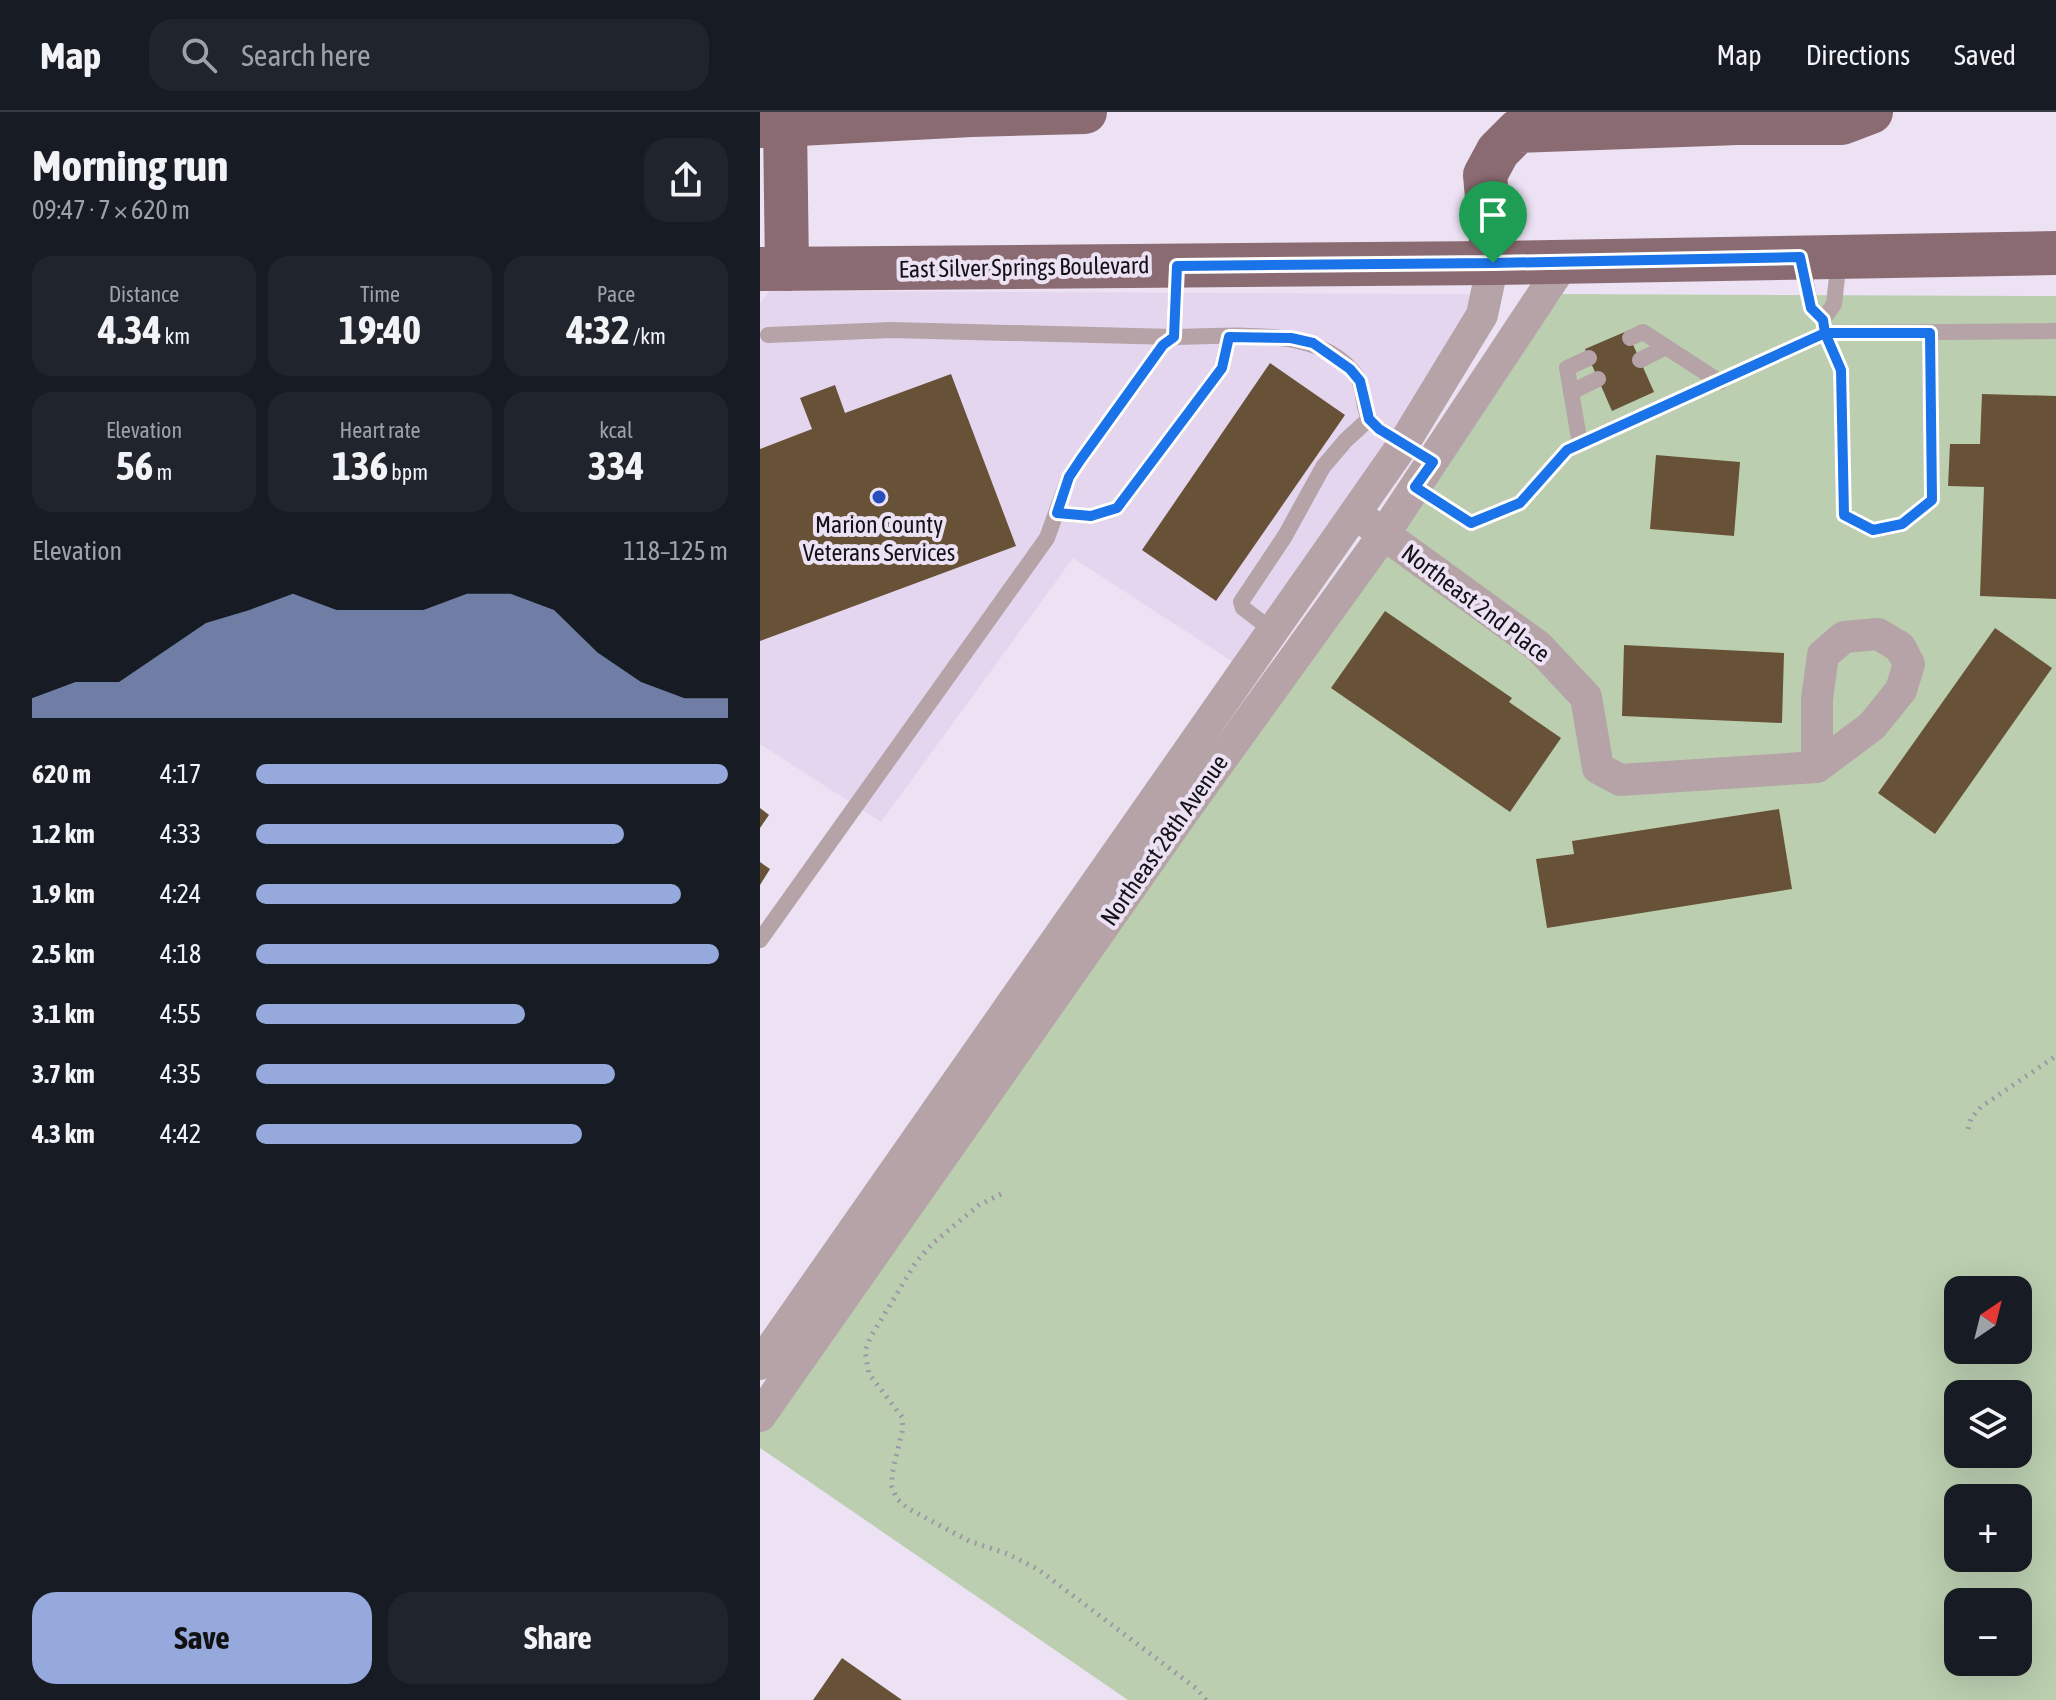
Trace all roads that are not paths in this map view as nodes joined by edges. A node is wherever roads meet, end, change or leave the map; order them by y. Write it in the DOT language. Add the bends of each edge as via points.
graph roads {
  1 [pos="1085,112"];
  2 [pos="1871,112"];
  3 [pos="777,121"];
  4 [pos="2056,253"];
  5 [pos="1820,256"];
  6 [pos="1565,261"];
  7 [pos="1493,263"];
  8 [pos="1177,266"];
  9 [pos="773,269"];
  10 [pos="1824,327"];
  11 [pos="2056,331"];
  12 [pos="1930,333"];
  13 [pos="768,335"];
  14 [pos="1174,337"];
  15 [pos="1229,337"];
  16 [pos="1630,338"];
  17 [pos="1666,347"];
  18 [pos="1589,358"];
  19 [pos="1640,360"];
  20 [pos="1598,379"];
  21 [pos="1720,382"];
  22 [pos="1571,392"];
  23 [pos="1369,419"];
  24 [pos="1404,443"];
  25 [pos="1580,444"];
  26 [pos="1424,474"];
  27 [pos="1057,513"];
  28 [pos="1354,514"];
  29 [pos="1384,534"];
  30 [pos="1273,631"];
  31 [pos="1817,767"];
  32 [pos="760,940"];
  33 [pos="760,1364"];
  34 [pos="760,1416"];
  1 -- 3 [label="main road"];
  2 -- 7 [label="main road" via="1842,123 1518,131 1485,175"];
  3 -- 9 [label="main road"];
  4 -- 5 [label="main road, East Silver Springs Boulevard"];
  5 -- 6 [label="main road, East Silver Springs Boulevard"];
  5 -- 10 [label="lane" via="1834,304"];
  5 -- 10 [label="lane" via="1811,308"];
  6 -- 7 [label="main road, East Silver Springs Boulevard"];
  6 -- 26 [label="street, Northeast 28th Avenue"];
  7 -- 8 [label="main road, East Silver Springs Boulevard"];
  7 -- 24 [label="street, Northeast 28th Avenue" via="1482,315"];
  8 -- 9 [label="main road, East Silver Springs Boulevard"];
  8 -- 14 [label="lane"];
  10 -- 12 [label="lane"];
  10 -- 12 [label="lane" via="1841,370 1844,515 1873,530 1902,524 1932,500"];
  10 -- 21 [label="lane"];
  11 -- 12 [label="lane"];
  13 -- 14 [label="lane" via="892,330"];
  14 -- 15 [label="lane"];
  14 -- 27 [label="lane" via="1069,477"];
  15 -- 23 [label="lane" via="1313,343 1360,381"];
  15 -- 27 [label="lane" via="1222,368 1117,508 1091,516"];
  16 -- 17 [label="lane" via="1643,332"];
  17 -- 19 [label="lane"];
  17 -- 21 [label="lane"];
  18 -- 22 [label="lane" via="1567,368"];
  20 -- 22 [label="lane"];
  21 -- 25 [label="lane"];
  22 -- 25 [label="lane"];
  23 -- 24 [label="lane"];
  23 -- 30 [label="lane" via="1323,467 1241,602"];
  24 -- 26 [label="lane"];
  24 -- 28 [label="street, Northeast 28th Avenue"];
  25 -- 26 [label="lane" via="1567,450 1520,503 1471,523"];
  26 -- 29 [label="street, Northeast 28th Avenue"];
  27 -- 32 [label="lane" via="1047,538"];
  28 -- 29 [label="street, Northeast 2nd Place"];
  28 -- 30 [label="street, Northeast 28th Avenue"];
  29 -- 31 [label="street, Northeast 2nd Place" via="1538,646 1586,697 1598,768 1620,780"];
  29 -- 34 [label="street, Northeast 28th Avenue"];
  30 -- 33 [label="street, Northeast 28th Avenue"];
}
